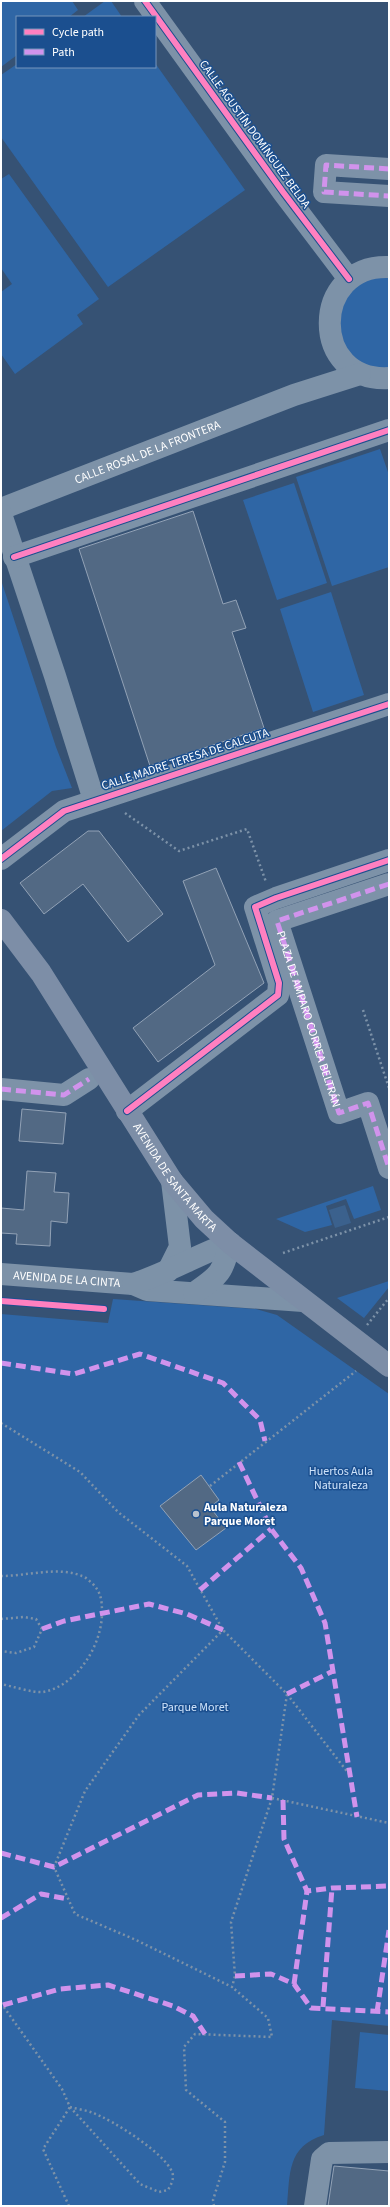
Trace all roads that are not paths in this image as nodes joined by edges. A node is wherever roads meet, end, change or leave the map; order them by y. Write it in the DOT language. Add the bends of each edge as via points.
graph roads {
  1 [pos="145,1"];
  2 [pos="156,16"];
  3 [pos="156,16"];
  4 [pos="389,169"];
  5 [pos="389,196"];
  6 [pos="389,266"];
  7 [pos="349,279"];
  8 [pos="337,353"];
  9 [pos="360,374"];
  10 [pos="389,378"];
  11 [pos="294,395"];
  12 [pos="389,430"];
  13 [pos="1,509"];
  14 [pos="1,514"];
  15 [pos="14,557"];
  16 [pos="389,704"];
  17 [pos="94,800"];
  18 [pos="1,859"];
  19 [pos="389,860"];
  20 [pos="389,884"];
  21 [pos="1,920"];
  22 [pos="89,1079"];
  23 [pos="1,1089"];
  24 [pos="127,1111"];
  25 [pos="389,1168"];
  26 [pos="172,1181"];
  27 [pos="230,1244"];
  28 [pos="168,1271"];
  29 [pos="1,1274"];
  30 [pos="133,1284"];
  31 [pos="194,1293"];
  32 [pos="303,1301"];
  33 [pos="389,1366"];
  34 [pos="389,2152"];
  35 [pos="315,2206"];
  1 -- 3 [label="street, CALLE AGUSTÍN DOMÍNGUEZ BELDA"];
  2 -- 7 [label="street, CALLE AGUSTÍN DOMÍNGUEZ BELDA"];
  4 -- 5 [label="street" via="326,166 324,192"];
  6 -- 7 [label="street" via="368,269"];
  7 -- 8 [label="street" via="338,291 331,306 328,322 330,338"];
  8 -- 9 [label="street" via="347,365"];
  8 -- 11 [label="street, CALLE ROSAL DE LA FRONTERA" via="329,367"];
  9 -- 10 [label="street" via="378,379"];
  9 -- 11 [label="street, CALLE ROSAL DE LA FRONTERA"];
  11 -- 13 [label="street, CALLE ROSAL DE LA FRONTERA"];
  12 -- 15 [label="street"];
  14 -- 15 [label="street"];
  15 -- 17 [label="street" via="56,676"];
  16 -- 17 [label="street, CALLE MADRE TERESA DE CALCUTA"];
  17 -- 18 [label="street, CALLE MADRE TERESA DE CALCUTA" via="64,811"];
  19 -- 24 [label="street" via="255,907 279,983 278,995"];
  20 -- 25 [label="street, PLAZA DE AMPARO CORREA BELTRÁN" via="277,921 339,1113 368,1103"];
  21 -- 24 [label="main road, AVENIDA DE SANTA MARTA" via="41,973"];
  22 -- 23 [label="street" via="64,1095"];
  24 -- 26 [label="main road, AVENIDA DE SANTA MARTA"];
  26 -- 27 [label="main road, AVENIDA DE SANTA MARTA" via="204,1220"];
  26 -- 28 [label="street" via="180,1247"];
  27 -- 28 [label="street, AVENIDA DE LA CINTA"];
  27 -- 31 [label="street" via="218,1277"];
  27 -- 32 [label="main road, AVENIDA DE SANTA MARTA"];
  28 -- 30 [label="street, AVENIDA DE LA CINTA"];
  29 -- 30 [label="street, AVENIDA DE LA CINTA"];
  30 -- 31 [label="street, AVENIDA DE LA CINTA" via="147,1290"];
  31 -- 32 [label="street, AVENIDA DE LA CINTA"];
  32 -- 33 [label="main road, AVENIDA DE SANTA MARTA"];
  34 -- 35 [label="street" via="367,2145 329,2153 322,2159"];
}
